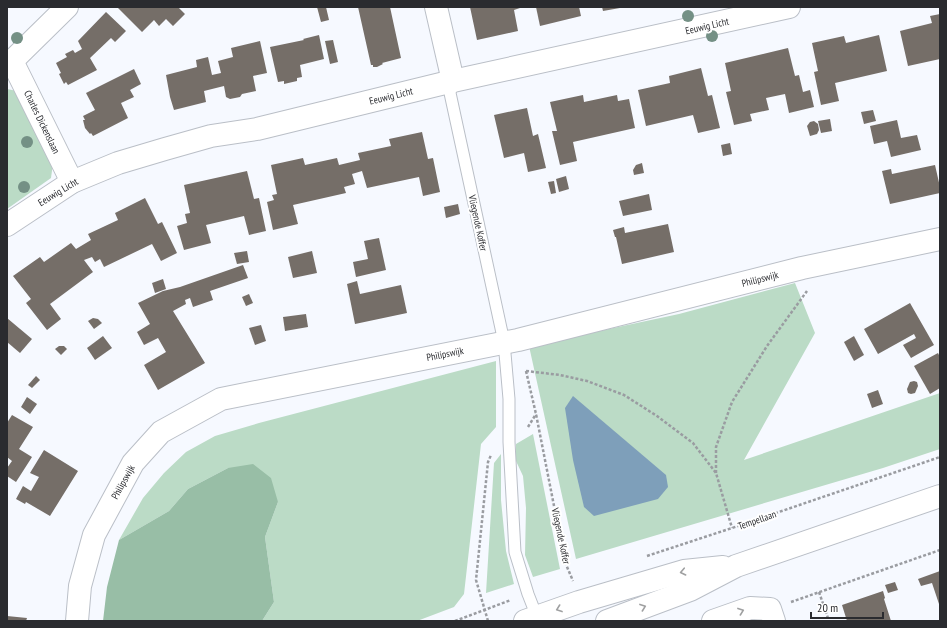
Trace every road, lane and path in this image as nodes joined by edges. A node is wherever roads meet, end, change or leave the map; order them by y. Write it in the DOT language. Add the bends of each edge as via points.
graph roads {
  1 [pos="67,7"];
  2 [pos="436,7"];
  3 [pos="790,7"];
  4 [pos="9,64"];
  5 [pos="453,81"];
  6 [pos="72,182"];
  7 [pos="7,225"];
  8 [pos="940,239"];
  9 [pos="802,268"];
  10 [pos="504,342"];
  11 [pos="526,372"];
  12 [pos="509,442"];
  13 [pos="940,457"];
  14 [pos="716,473"];
  15 [pos="940,496"];
  16 [pos="732,528"];
  17 [pos="940,550"];
  18 [pos="641,558"];
  19 [pos="736,566"];
  20 [pos="580,577"];
  21 [pos="819,592"];
  22 [pos="772,615"];
  23 [pos="531,619"];
  24 [pos="77,621"];
  25 [pos="488,621"];
  26 [pos="607,621"];
  27 [pos="712,621"];
  28 [pos="829,621"];
  1 -- 4 [label="street, Charles Dickenslaan"];
  2 -- 5 [label="street, Vliegende Koffer"];
  3 -- 5 [label="street, Eeuwig Licht"];
  4 -- 6 [label="street, Charles Dickenslaan"];
  5 -- 6 [label="street, Eeuwig Licht" via="257,129 211,136 165,148 118,163"];
  5 -- 10 [label="lane, Vliegende Koffer" via="450,93"];
  6 -- 7 [label="street, Eeuwig Licht"];
  8 -- 9 [label="street, Philipswijk"];
  9 -- 10 [label="street, Philipswijk"];
  9 -- 14 [label="path" via="809,289 767,346 732,402 716,447"];
  10 -- 12 [label="lane, Vliegende Koffer" via="509,399"];
  10 -- 24 [label="street, Philipswijk" via="221,399 161,432 133,463 94,535 80,586"];
  11 -- 14 [label="path" via="587,381 624,395 693,443"];
  12 -- 20 [label="path, Vliegende Koffer" via="525,431 536,414 565,562 572,580"];
  12 -- 23 [label="lane, Vliegende Koffer" via="515,552 528,594"];
  12 -- 25 [label="path, Vliegende Koffer" via="493,450 488,462 476,580"];
  13 -- 16 [label="path, Tempellaan"];
  14 -- 16 [label="path"];
  15 -- 19 [label="street"];
  16 -- 18 [label="path, Tempellaan"];
  17 -- 21 [label="path"];
  19 -- 23 [label="street, one-way" via="684,572 579,602"];
  26 -- 19 [label="street, one-way" via="690,590"];
  21 -- 22 [label="path"];
  21 -- 28 [label="path"];
  27 -- 22 [label="street, one-way" via="750,608"];
}
